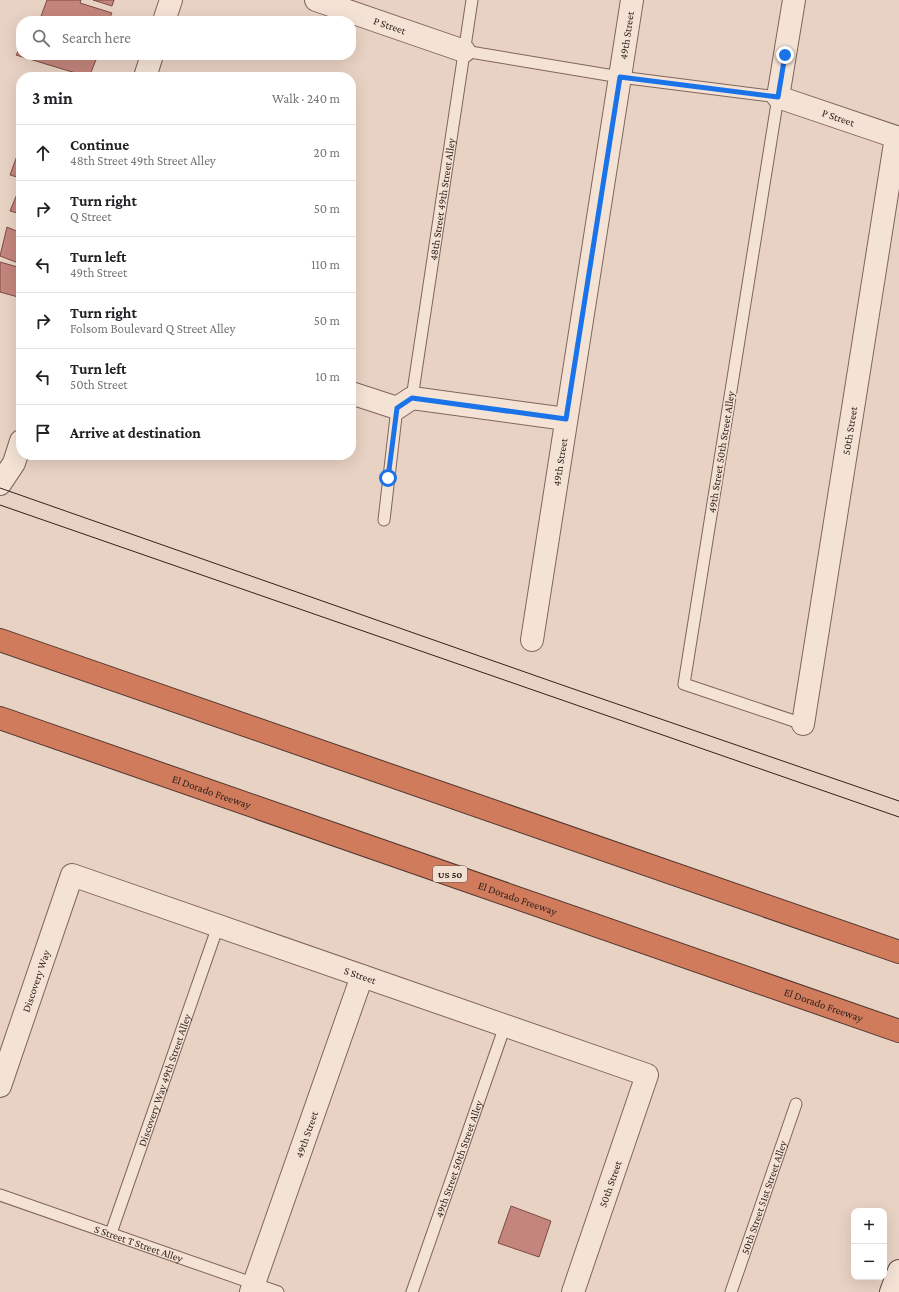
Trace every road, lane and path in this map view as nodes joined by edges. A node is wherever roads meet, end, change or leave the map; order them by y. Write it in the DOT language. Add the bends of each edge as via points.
graph roads {
  1 [pos="171,0"];
  2 [pos="316,0"];
  3 [pos="472,0"];
  4 [pos="632,0"];
  5 [pos="794,0"];
  6 [pos="166,16"];
  7 [pos="464,51"];
  8 [pos="150,60"];
  9 [pos="147,72"];
  10 [pos="620,77"];
  11 [pos="778,97"];
  12 [pos="897,138"];
  13 [pos="356,394"];
  14 [pos="404,403"];
  15 [pos="566,419"];
  16 [pos="16,457"];
  17 [pos="0,484"];
  18 [pos="384,520"];
  19 [pos="0,640"];
  20 [pos="532,640"];
  21 [pos="0,718"];
  22 [pos="803,724"];
  23 [pos="72,875"];
  24 [pos="218,926"];
  25 [pos="899,952"];
  26 [pos="362,976"];
  27 [pos="505,1026"];
  28 [pos="899,1031"];
  29 [pos="647,1075"];
  30 [pos="0,1086"];
  31 [pos="796,1104"];
  32 [pos="0,1195"];
  33 [pos="111,1233"];
  34 [pos="899,1271"];
  35 [pos="253,1288"];
  36 [pos="278,1292"];
  37 [pos="412,1292"];
  38 [pos="573,1292"];
  39 [pos="731,1292"];
  40 [pos="891,1292"];
  1 -- 6 [label="street"];
  2 -- 7 [label="street, P Street"];
  3 -- 7 [label="lane, 48th Street 49th Street Alley"];
  4 -- 10 [label="street, 49th Street"];
  5 -- 11 [label="street"];
  7 -- 10 [label="lane"];
  7 -- 14 [label="lane, 48th Street 49th Street Alley"];
  8 -- 9 [label="street"];
  10 -- 11 [label="lane"];
  10 -- 15 [label="street, 49th Street"];
  11 -- 12 [label="street, P Street"];
  11 -- 22 [label="lane, 49th Street 50th Street Alley" via="684,684"];
  12 -- 22 [label="street, 50th Street"];
  13 -- 14 [label="street"];
  14 -- 15 [label="street"];
  14 -- 18 [label="lane, 48th Street 49th Street Alley"];
  15 -- 20 [label="street, 49th Street"];
  16 -- 17 [label="street"];
  19 -- 25 [label="highway"];
  21 -- 28 [label="highway, El Dorado Freeway / US 50"];
  23 -- 24 [label="street, S Street"];
  23 -- 30 [label="street, Discovery Way"];
  24 -- 26 [label="street, S Street"];
  24 -- 33 [label="lane, Discovery Way 49th Street Alley"];
  26 -- 27 [label="street, S Street"];
  26 -- 35 [label="street, 49th Street"];
  27 -- 29 [label="street, S Street"];
  27 -- 37 [label="lane, 49th Street 50th Street Alley"];
  29 -- 38 [label="street, 50th Street"];
  31 -- 39 [label="lane, 50th Street 51st Street Alley"];
  32 -- 33 [label="lane, S Street T Street Alley"];
  33 -- 35 [label="lane, S Street T Street Alley"];
  34 -- 40 [label="street"];
  35 -- 36 [label="lane, S Street T Street Alley"];
}
